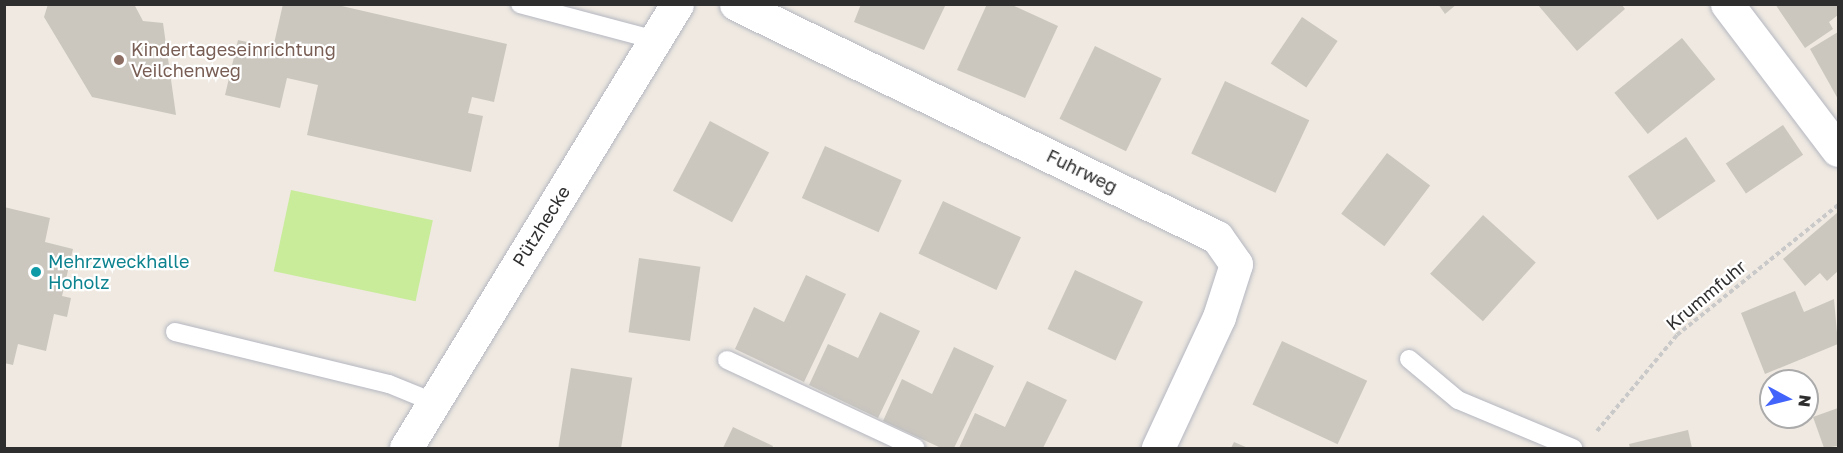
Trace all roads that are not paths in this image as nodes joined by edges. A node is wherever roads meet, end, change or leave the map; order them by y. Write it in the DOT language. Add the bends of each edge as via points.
graph roads {
  1 [pos="520,4"];
  2 [pos="677,4"];
  3 [pos="736,4"];
  4 [pos="1727,4"];
  5 [pos="655,40"];
  6 [pos="1839,150"];
  7 [pos="175,332"];
  8 [pos="1409,359"];
  9 [pos="727,360"];
  10 [pos="433,402"];
  11 [pos="406,448"];
  12 [pos="916,448"];
  13 [pos="1158,448"];
  14 [pos="1573,448"];
  1 -- 5 [label="lane"];
  2 -- 5 [label="street, Pützhecke"];
  3 -- 13 [label="street, Fuhrweg" via="1217,237 1236,264 1219,317"];
  4 -- 6 [label="street"];
  5 -- 10 [label="street, Pützhecke"];
  7 -- 10 [label="lane" via="369,379"];
  8 -- 14 [label="lane" via="1458,400"];
  9 -- 12 [label="lane"];
  10 -- 11 [label="street, Pützhecke"];
}
